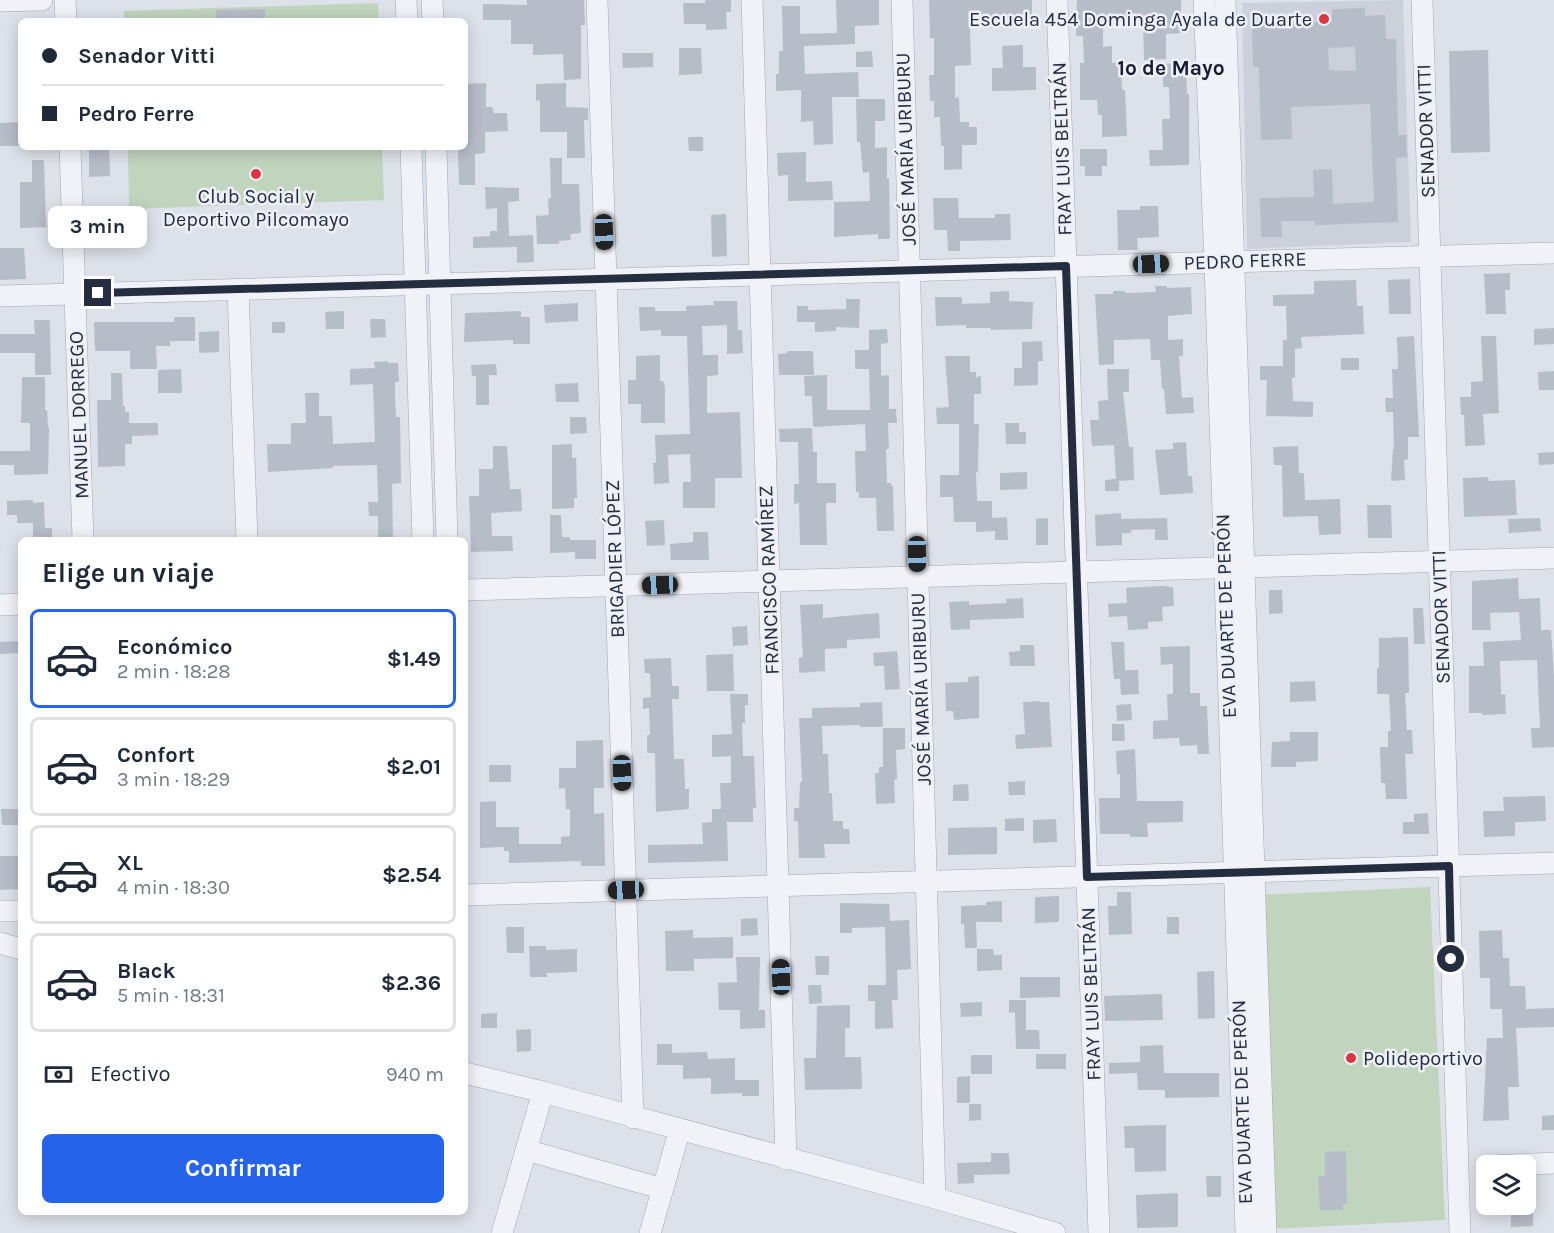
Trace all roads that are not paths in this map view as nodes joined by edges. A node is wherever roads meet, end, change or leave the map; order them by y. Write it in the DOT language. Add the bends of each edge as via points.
graph roads {
  1 [pos="42,0"];
  2 [pos="65,0"];
  3 [pos="406,0"];
  4 [pos="432,0"];
  5 [pos="597,0"];
  6 [pos="752,0"];
  7 [pos="902,0"];
  8 [pos="1057,0"];
  9 [pos="1204,0"];
  10 [pos="1225,0"];
  11 [pos="1422,0"];
  12 [pos="0,1"];
  13 [pos="66,18"];
  14 [pos="407,18"];
  15 [pos="433,18"];
  16 [pos="70,150"];
  17 [pos="411,150"];
  18 [pos="436,150"];
  19 [pos="1554,253"];
  20 [pos="1430,256"];
  21 [pos="1225,262"];
  22 [pos="1066,266"];
  23 [pos="910,271"];
  24 [pos="760,275"];
  25 [pos="606,279"];
  26 [pos="415,284"];
  27 [pos="440,284"];
  28 [pos="238,289"];
  29 [pos="75,294"];
  30 [pos="0,296"];
  31 [pos="83,537"];
  32 [pos="247,537"];
  33 [pos="423,537"];
  34 [pos="447,537"];
  35 [pos="1554,558"];
  36 [pos="1439,561"];
  37 [pos="1245,567"];
  38 [pos="1224,568"];
  39 [pos="1076,573"];
  40 [pos="918,577"];
  41 [pos="769,582"];
  42 [pos="616,586"];
  43 [pos="468,590"];
  44 [pos="18,604"];
  45 [pos="0,605"];
  46 [pos="1554,863"];
  47 [pos="1449,866"];
  48 [pos="1245,872"];
  49 [pos="1087,877"];
  50 [pos="927,881"];
  51 [pos="779,886"];
  52 [pos="626,890"];
  53 [pos="468,895"];
  54 [pos="0,911"];
  55 [pos="18,911"];
  56 [pos="0,943"];
  57 [pos="18,948"];
  58 [pos="468,1074"];
  59 [pos="543,1092"];
  60 [pos="633,1118"];
  61 [pos="680,1129"];
  62 [pos="526,1150"];
  63 [pos="786,1159"];
  64 [pos="1554,1163"];
  65 [pos="1536,1164"];
  66 [pos="1476,1166"];
  67 [pos="1458,1167"];
  68 [pos="663,1189"];
  69 [pos="935,1198"];
  70 [pos="502,1233"];
  71 [pos="650,1233"];
  72 [pos="1055,1233"];
  73 [pos="1099,1233"];
  74 [pos="1246,1233"];
  75 [pos="1266,1233"];
  76 [pos="1460,1233"];
  1 -- 12 [label="street"];
  2 -- 13 [label="street"];
  3 -- 14 [label="street"];
  4 -- 15 [label="street"];
  5 -- 25 [label="street, BRIGADIER LÓPEZ"];
  6 -- 24 [label="street, FRANCISCO RAMÍREZ"];
  7 -- 23 [label="street, JOSÉ MARÍA URIBURU"];
  8 -- 22 [label="street, FRAY LUIS BELTRÁN"];
  9 -- 21 [label="street, EVA DUARTE DE PERÓN"];
  10 -- 21 [label="street, EVA DUARTE DE PERÓN"];
  11 -- 20 [label="street, SENADOR VITTI"];
  16 -- 29 [label="street, MANUEL DORREGO"];
  17 -- 26 [label="street"];
  18 -- 27 [label="street"];
  19 -- 20 [label="street, PEDRO FERRE"];
  20 -- 21 [label="street, PEDRO FERRE"];
  20 -- 36 [label="street, SENADOR VITTI"];
  21 -- 22 [label="street, PEDRO FERRE"];
  21 -- 37 [label="street, EVA DUARTE DE PERÓN"];
  21 -- 38 [label="street, EVA DUARTE DE PERÓN"];
  22 -- 23 [label="street, PEDRO FERRE"];
  22 -- 39 [label="street, FRAY LUIS BELTRÁN"];
  23 -- 24 [label="street, PEDRO FERRE"];
  23 -- 40 [label="street, JOSÉ MARÍA URIBURU"];
  24 -- 25 [label="street, PEDRO FERRE"];
  24 -- 41 [label="street, FRANCISCO RAMÍREZ"];
  25 -- 27 [label="street, PEDRO FERRE"];
  25 -- 42 [label="street, BRIGADIER LÓPEZ"];
  26 -- 27 [label="street, PEDRO FERRE"];
  26 -- 28 [label="street, PEDRO FERRE"];
  26 -- 33 [label="street"];
  27 -- 34 [label="street"];
  28 -- 29 [label="street, PEDRO FERRE"];
  28 -- 32 [label="street"];
  29 -- 30 [label="street, PEDRO FERRE"];
  29 -- 31 [label="street, MANUEL DORREGO"];
  35 -- 36 [label="street"];
  36 -- 37 [label="street"];
  36 -- 47 [label="street, SENADOR VITTI"];
  37 -- 38 [label="street"];
  37 -- 48 [label="street, EVA DUARTE DE PERÓN"];
  38 -- 39 [label="street"];
  38 -- 48 [label="street, EVA DUARTE DE PERÓN"];
  39 -- 40 [label="street"];
  39 -- 49 [label="street, FRAY LUIS BELTRÁN"];
  40 -- 41 [label="street"];
  40 -- 50 [label="street, JOSÉ MARÍA URIBURU"];
  41 -- 42 [label="street"];
  41 -- 51 [label="street, FRANCISCO RAMÍREZ"];
  42 -- 43 [label="street"];
  42 -- 52 [label="street, BRIGADIER LÓPEZ"];
  44 -- 45 [label="street"];
  46 -- 47 [label="street"];
  47 -- 48 [label="street"];
  47 -- 67 [label="street, SENADOR VITTI"];
  48 -- 49 [label="street"];
  48 -- 74 [label="street, EVA DUARTE DE PERÓN"];
  48 -- 75 [label="street, EVA DUARTE DE PERÓN"];
  49 -- 50 [label="street"];
  49 -- 73 [label="street, FRAY LUIS BELTRÁN"];
  50 -- 51 [label="street"];
  50 -- 69 [label="street, JOSÉ MARÍA URIBURU"];
  51 -- 52 [label="street"];
  51 -- 63 [label="street, FRANCISCO RAMÍREZ"];
  52 -- 53 [label="street"];
  52 -- 60 [label="street, BRIGADIER LÓPEZ"];
  54 -- 55 [label="street"];
  56 -- 57 [label="street"];
  58 -- 59 [label="street"];
  59 -- 60 [label="street"];
  59 -- 62 [label="street"];
  60 -- 61 [label="street"];
  61 -- 63 [label="street"];
  61 -- 68 [label="street"];
  62 -- 68 [label="street"];
  62 -- 70 [label="street"];
  63 -- 69 [label="street"];
  64 -- 65 [label="street"];
  66 -- 67 [label="street"];
  67 -- 76 [label="street, SENADOR VITTI"];
  68 -- 71 [label="street"];
  69 -- 72 [label="street"];
}
